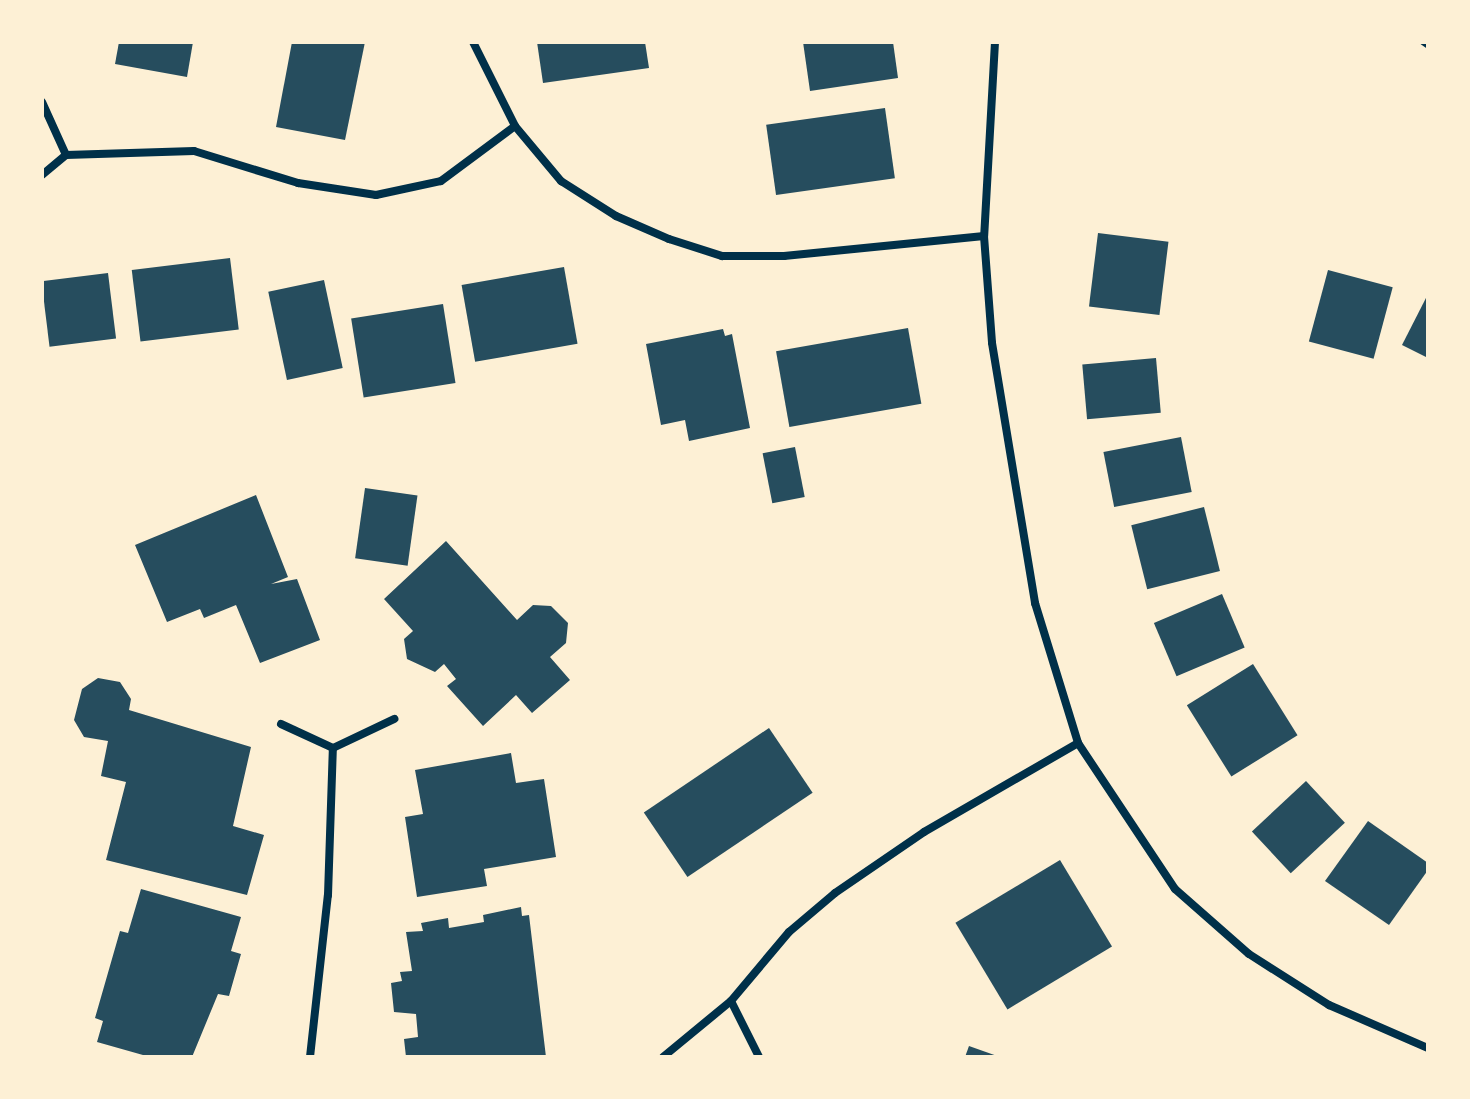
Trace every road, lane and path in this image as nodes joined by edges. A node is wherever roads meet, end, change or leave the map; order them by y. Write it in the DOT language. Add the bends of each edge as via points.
graph roads {
  1 [pos="473,42"];
  2 [pos="995,42"];
  3 [pos="1422,42"];
  4 [pos="1428,46"];
  5 [pos="42,102"];
  6 [pos="515,126"];
  7 [pos="66,155"];
  8 [pos="42,175"];
  9 [pos="984,236"];
  10 [pos="394,719"];
  11 [pos="281,724"];
  12 [pos="1078,743"];
  13 [pos="333,748"];
  14 [pos="731,1001"];
  15 [pos="1428,1048"];
  16 [pos="310,1057"];
  17 [pos="663,1057"];
  18 [pos="759,1057"];
  1 -- 6 [label="street"];
  2 -- 9 [label="street"];
  3 -- 4 [label="path"];
  5 -- 7 [label="street"];
  6 -- 7 [label="street" via="441,181 376,195 298,183 194,151"];
  6 -- 9 [label="street" via="561,181 616,216 722,256 784,256"];
  7 -- 8 [label="street"];
  9 -- 12 [label="street" via="1013,487 1035,603"];
  10 -- 13 [label="street"];
  11 -- 13 [label="street"];
  12 -- 14 [label="street" via="924,832 835,893 789,932"];
  12 -- 15 [label="street" via="1175,889 1249,954 1329,1005"];
  13 -- 16 [label="street" via="328,895"];
  14 -- 17 [label="street"];
  14 -- 18 [label="street"];
}
